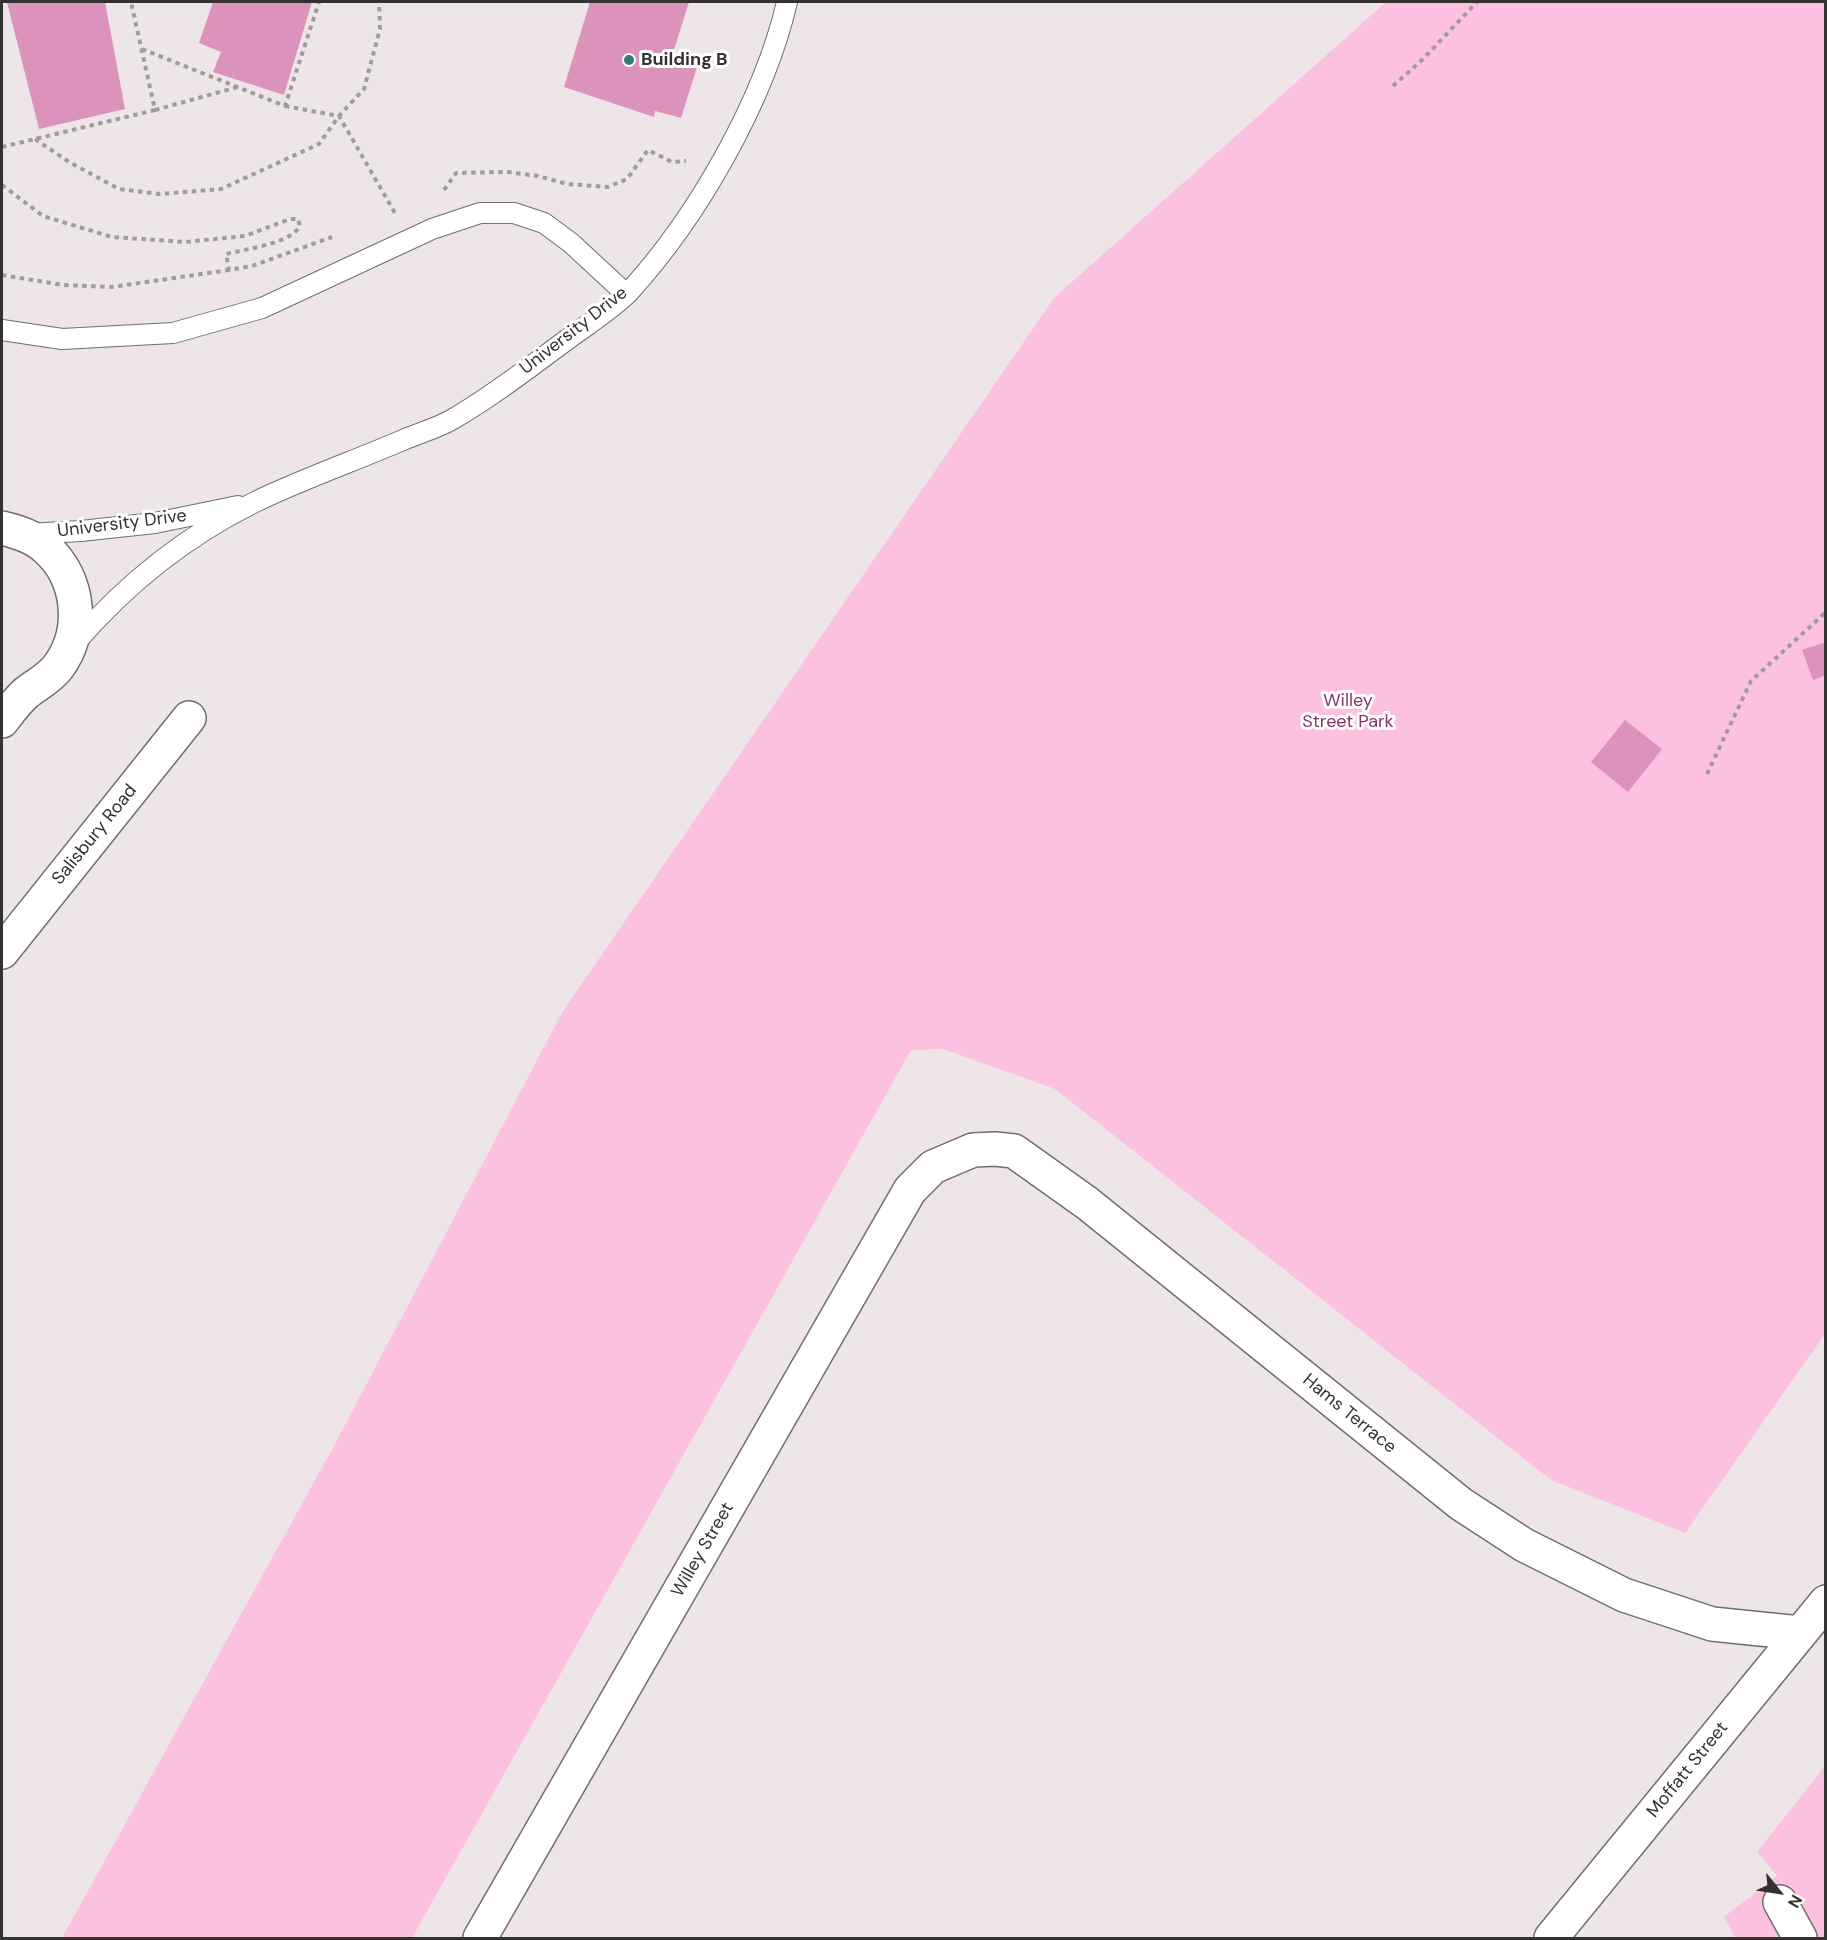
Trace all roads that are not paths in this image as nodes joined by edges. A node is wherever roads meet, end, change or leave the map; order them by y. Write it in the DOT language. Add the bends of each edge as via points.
graph roads {
  1 [pos="787,2"];
  2 [pos="626,294"];
  3 [pos="2,330"];
  4 [pos="255,502"];
  5 [pos="13,531"];
  6 [pos="68,652"];
  7 [pos="14,697"];
  8 [pos="189,718"];
  9 [pos="2,721"];
  10 [pos="2,952"];
  11 [pos="933,1167"];
  12 [pos="1826,1602"];
  13 [pos="1800,1633"];
  14 [pos="1780,1902"];
  15 [pos="480,1938"];
  16 [pos="1551,1938"];
  17 [pos="1800,1938"];
  1 -- 2 [label="lane, University Drive" via="754,98 723,160 677,232"];
  2 -- 3 [label="lane" via="544,223 514,213 480,213 432,229 262,308 173,333 62,339"];
  2 -- 4 [label="lane, University Drive" via="452,420"];
  4 -- 5 [label="lane, University Drive" via="155,523 81,531"];
  4 -- 6 [label="lane, University Drive" via="189,541 156,566 102,612"];
  5 -- 6 [label="street" via="47,548 64,569 74,594 76,623"];
  6 -- 7 [label="street" via="49,678"];
  7 -- 9 [label="street"];
  8 -- 10 [label="street, Salisbury Road"];
  11 -- 13 [label="street, Hams Terrace" via="973,1150 1014,1151 1087,1203 1461,1504 1524,1545 1624,1595 1690,1617 1712,1624"];
  11 -- 15 [label="street, Willey Street" via="910,1190"];
  12 -- 13 [label="street, Moffatt Street"];
  13 -- 16 [label="street, Moffatt Street"];
  14 -- 17 [label="street"];
}
